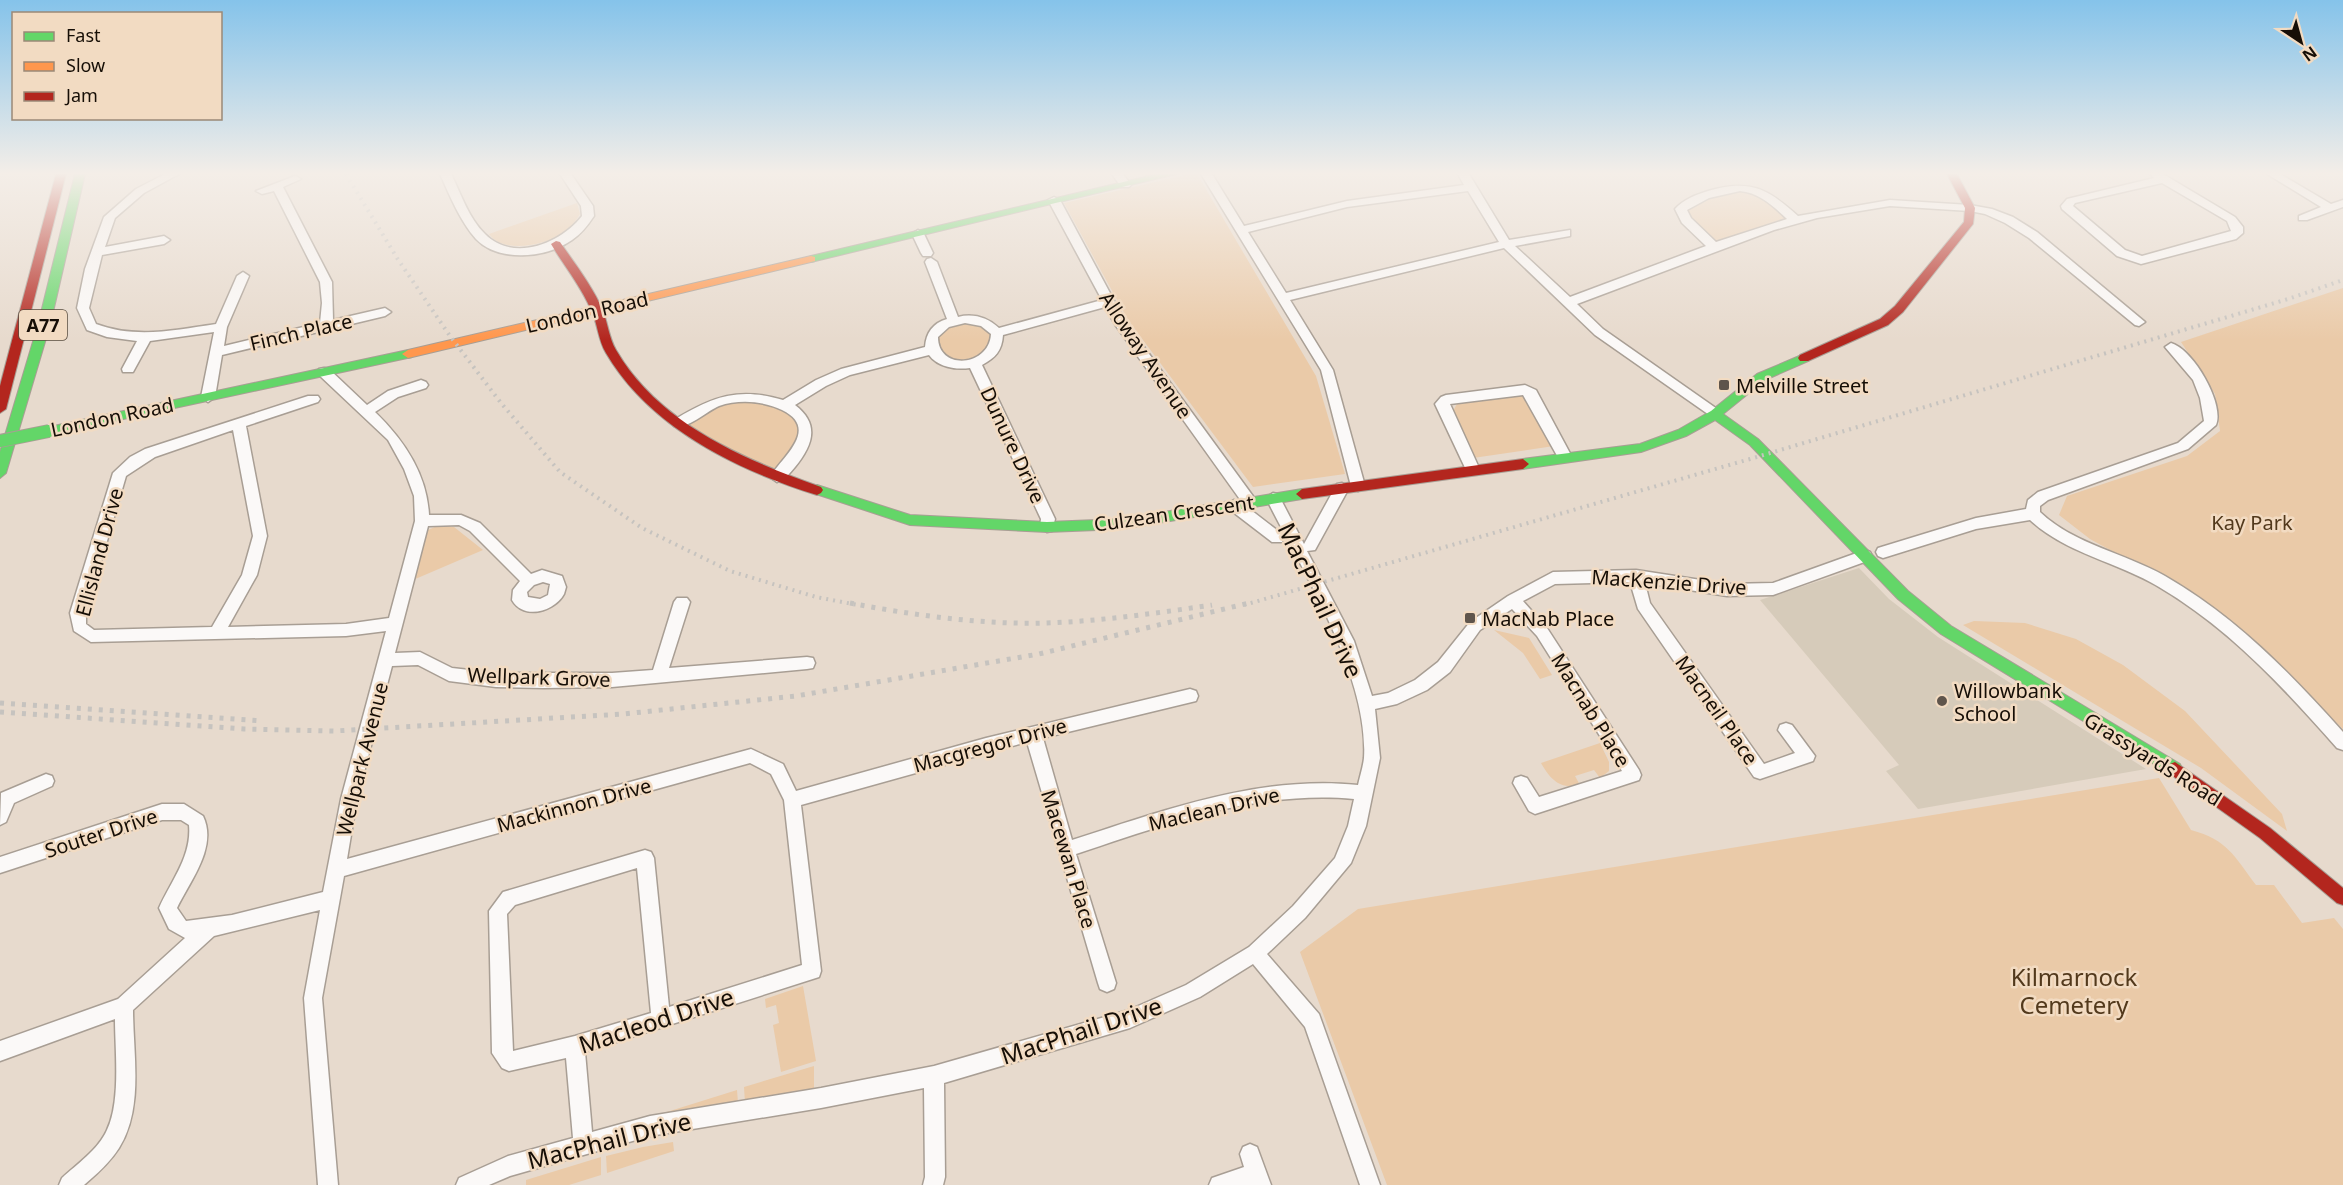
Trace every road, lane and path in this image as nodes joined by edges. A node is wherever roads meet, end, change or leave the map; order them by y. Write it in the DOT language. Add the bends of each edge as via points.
graph roads {
  1 [pos="47,229"];
  2 [pos="68,229"];
  3 [pos="105,229"];
  4 [pos="299,229"];
  5 [pos="476,229"];
  6 [pos="575,229"];
  7 [pos="937,229"];
  8 [pos="1070,229"];
  9 [pos="1243,229"];
  10 [pos="1497,229"];
  11 [pos="1696,229"];
  12 [pos="1767,229"];
  13 [pos="1964,229"];
  14 [pos="2023,229"];
  15 [pos="2092,229"];
  16 [pos="2237,229"];
  17 [pos="1240,230"];
  18 [pos="1566,233"];
  19 [pos="918,234"];
  20 [pos="164,240"];
  21 [pos="556,244"];
  22 [pos="1506,244"];
  23 [pos="1714,247"];
  24 [pos="97,252"];
  25 [pos="243,276"];
  26 [pos="1282,298"];
  27 [pos="1109,302"];
  28 [pos="1568,303"];
  29 [pos="597,310"];
  30 [pos="385,312"];
  31 [pos="954,321"];
  32 [pos="2139,322"];
  33 [pos="326,326"];
  34 [pos="220,327"];
  35 [pos="997,333"];
  36 [pos="145,339"];
  37 [pos="2171,347"];
  38 [pos="931,350"];
  39 [pos="217,352"];
  40 [pos="974,363"];
  41 [pos="128,369"];
  42 [pos="324,372"];
  43 [pos="421,386"];
  44 [pos="208,397"];
  45 [pos="313,399"];
  46 [pos="785,405"];
  47 [pos="0,409"];
  48 [pos="365,412"];
  49 [pos="1715,414"];
  50 [pos="679,423"];
  51 [pos="239,424"];
  52 [pos="0,441"];
  53 [pos="1565,457"];
  54 [pos="1473,470"];
  55 [pos="0,473"];
  56 [pos="777,477"];
  57 [pos="1358,486"];
  58 [pos="1342,488"];
  59 [pos="1273,498"];
  60 [pos="1250,502"];
  61 [pos="1234,505"];
  62 [pos="2034,514"];
  63 [pos="422,521"];
  64 [pos="1047,527"];
  65 [pos="1277,538"];
  66 [pos="1310,546"];
  67 [pos="1883,552"];
  68 [pos="1865,556"];
  69 [pos="1636,576"];
  70 [pos="529,581"];
  71 [pos="1513,600"];
  72 [pos="682,602"];
  73 [pos="396,623"];
  74 [pos="216,633"];
  75 [pos="387,660"];
  76 [pos="807,663"];
  77 [pos="659,676"];
  78 [pos="1190,696"];
  79 [pos="1367,704"];
  80 [pos="1786,730"];
  81 [pos="1033,734"];
  82 [pos="2343,743"];
  83 [pos="46,781"];
  84 [pos="1521,783"];
  85 [pos="1366,793"];
  86 [pos="792,800"];
  87 [pos="0,817"];
  88 [pos="1066,850"];
  89 [pos="0,865"];
  90 [pos="337,870"];
  91 [pos="2343,898"];
  92 [pos="330,899"];
  93 [pos="209,928"];
  94 [pos="1255,953"];
  95 [pos="812,971"];
  96 [pos="1107,983"];
  97 [pos="124,1006"];
  98 [pos="661,1018"];
  99 [pos="575,1046"];
  100 [pos="0,1051"];
  101 [pos="934,1076"];
  102 [pos="583,1143"];
  103 [pos="1256,1170"];
  104 [pos="69,1185"];
  105 [pos="328,1185"];
  106 [pos="466,1185"];
  107 [pos="933,1185"];
  108 [pos="1219,1185"];
  109 [pos="1370,1185"];
  1 -- 47 [label="main road, A77"];
  2 -- 55 [label="main road, A77" via="18,423"];
  3 -- 24 [label="street"];
  4 -- 33 [label="street" via="326,282"];
  5 -- 21 [label="street" via="491,246 509,250"];
  6 -- 21 [label="street"];
  7 -- 19 [label="main road, London Road"];
  8 -- 27 [label="street, Alloway Avenue"];
  9 -- 17 [label="street"];
  10 -- 22 [label="street"];
  11 -- 23 [label="street"];
  12 -- 23 [label="street"];
  13 -- 49 [label="main road, Culzean Crescent" via="1884,322 1761,377"];
  14 -- 32 [label="street"];
  15 -- 16 [label="street" via="2121,253 2141,260 2232,236"];
  17 -- 26 [label="street"];
  18 -- 22 [label="street"];
  19 -- 29 [label="main road, London Road"];
  19 -- 31 [label="street"];
  20 -- 24 [label="street"];
  21 -- 29 [label="main road, Culzean Crescent"];
  22 -- 26 [label="street"];
  22 -- 28 [label="street"];
  23 -- 28 [label="street"];
  24 -- 36 [label="street" via="83,308 91,327 120,337"];
  25 -- 34 [label="street"];
  26 -- 57 [label="street" via="1327,370"];
  27 -- 35 [label="street"];
  27 -- 60 [label="street, Alloway Avenue" via="1120,323"];
  28 -- 49 [label="street" via="1599,332"];
  29 -- 42 [label="main road, London Road"];
  29 -- 50 [label="main road, Culzean Crescent" via="611,352 642,393"];
  30 -- 33 [label="street, Finch Place"];
  31 -- 35 [label="street" via="985,322"];
  31 -- 38 [label="street" via="932,336"];
  33 -- 39 [label="street, Finch Place"];
  34 -- 36 [label="street"];
  34 -- 39 [label="street"];
  35 -- 40 [label="street" via="997,347"];
  36 -- 41 [label="street"];
  37 -- 62 [label="street" via="2191,364 2208,398 2211,422 2183,446 2043,496 2033,504"];
  38 -- 40 [label="street" via="943,361"];
  38 -- 46 [label="street" via="846,372"];
  39 -- 44 [label="street"];
  40 -- 64 [label="street, Dunure Drive" via="1048,519"];
  42 -- 44 [label="main road, London Road"];
  42 -- 48 [label="street, Wellpark Avenue"];
  43 -- 48 [label="street" via="393,394"];
  44 -- 52 [label="main road, London Road, bridge"];
  45 -- 51 [label="street, Ellisland Drive"];
  46 -- 50 [label="street" via="762,397 726,399"];
  46 -- 56 [label="street" via="796,412 804,440"];
  48 -- 63 [label="street, Wellpark Avenue" via="393,437 411,469 421,496"];
  49 -- 53 [label="main road, Culzean Crescent" via="1682,433 1641,448"];
  49 -- 68 [label="main road, Grassyards Road" via="1754,442"];
  50 -- 56 [label="main road, Culzean Crescent" via="726,453"];
  51 -- 74 [label="street" via="260,536 259,553"];
  51 -- 74 [label="street, Ellisland Drive" via="150,453 120,473 78,613 79,627 91,636"];
  53 -- 54 [label="main road, Culzean Crescent"];
  53 -- 54 [label="street" via="1531,393 1525,390 1446,400 1442,404"];
  54 -- 57 [label="main road, Culzean Crescent"];
  56 -- 64 [label="main road, Culzean Crescent" via="910,520"];
  57 -- 58 [label="main road, Culzean Crescent"];
  58 -- 59 [label="main road, Culzean Crescent"];
  58 -- 66 [label="street"];
  59 -- 60 [label="main road, Culzean Crescent"];
  59 -- 79 [label="street, MacPhail Drive" via="1346,641"];
  60 -- 61 [label="main road, Culzean Crescent"];
  61 -- 64 [label="main road, Culzean Crescent" via="1122,524"];
  61 -- 65 [label="street"];
  62 -- 67 [label="street" via="1974,524"];
  62 -- 82 [label="street" via="2059,534 2136,567 2188,598 2241,637 2278,670"];
  63 -- 70 [label="street" via="461,519 475,526"];
  63 -- 73 [label="street, Wellpark Avenue"];
  68 -- 69 [label="street, MacKenzie Drive" via="1773,589 1727,590"];
  68 -- 91 [label="main road, Grassyards Road" via="1903,595 1946,630 2174,768 2265,833"];
  69 -- 71 [label="street, MacKenzie Drive" via="1593,574 1552,578"];
  69 -- 80 [label="street, Macneil Place" via="1643,605 1760,772 1807,756"];
  71 -- 79 [label="street, MacKenzie Drive" via="1475,626 1444,667 1421,685 1391,699"];
  71 -- 84 [label="street, Macnab Place" via="1542,632 1633,775 1535,806"];
  72 -- 77 [label="street"];
  73 -- 74 [label="street, Ellisland Drive" via="346,630"];
  73 -- 75 [label="street, Wellpark Avenue"];
  75 -- 77 [label="street, Wellpark Grove" via="420,658 448,674 496,680"];
  75 -- 90 [label="street, Wellpark Avenue" via="349,799"];
  76 -- 77 [label="street, Wellpark Grove"];
  78 -- 81 [label="street, Macgregor Drive"];
  79 -- 85 [label="street, MacPhail Drive" via="1372,758"];
  81 -- 86 [label="street, Macgregor Drive"];
  81 -- 88 [label="street, Macewan Place"];
  83 -- 87 [label="street" via="7,798"];
  85 -- 88 [label="street, Maclean Drive" via="1334,789 1283,791 1159,820"];
  85 -- 94 [label="street, MacPhail Drive" via="1342,862 1299,912"];
  86 -- 90 [label="street, Mackinnon Drive" via="777,769 752,756"];
  86 -- 95 [label="street, Mackinnon Drive"];
  88 -- 96 [label="street, Macewan Place"];
  89 -- 93 [label="street, Souter Drive" via="162,812 184,812 197,821 198,850 168,908 172,922 185,930"];
  90 -- 92 [label="street, Wellpark Avenue"];
  92 -- 93 [label="street"];
  92 -- 105 [label="street, Wellpark Avenue" via="312,998"];
  93 -- 97 [label="street"];
  94 -- 101 [label="street, MacPhail Drive" via="1193,991 1130,1019"];
  94 -- 109 [label="street" via="1312,1021"];
  95 -- 98 [label="street, Macleod Drive"];
  97 -- 100 [label="street"];
  97 -- 104 [label="street" via="123,1113 115,1136"];
  98 -- 99 [label="street, Macleod Drive"];
  98 -- 99 [label="street, Macleod Drive" via="645,858 509,898 498,911 502,1053 509,1061"];
  99 -- 102 [label="street"];
  101 -- 102 [label="street, MacPhail Drive" via="650,1126"];
  101 -- 107 [label="street"];
  102 -- 106 [label="street, MacPhail Drive" via="508,1166"];
  103 -- 108 [label="street"];
}
